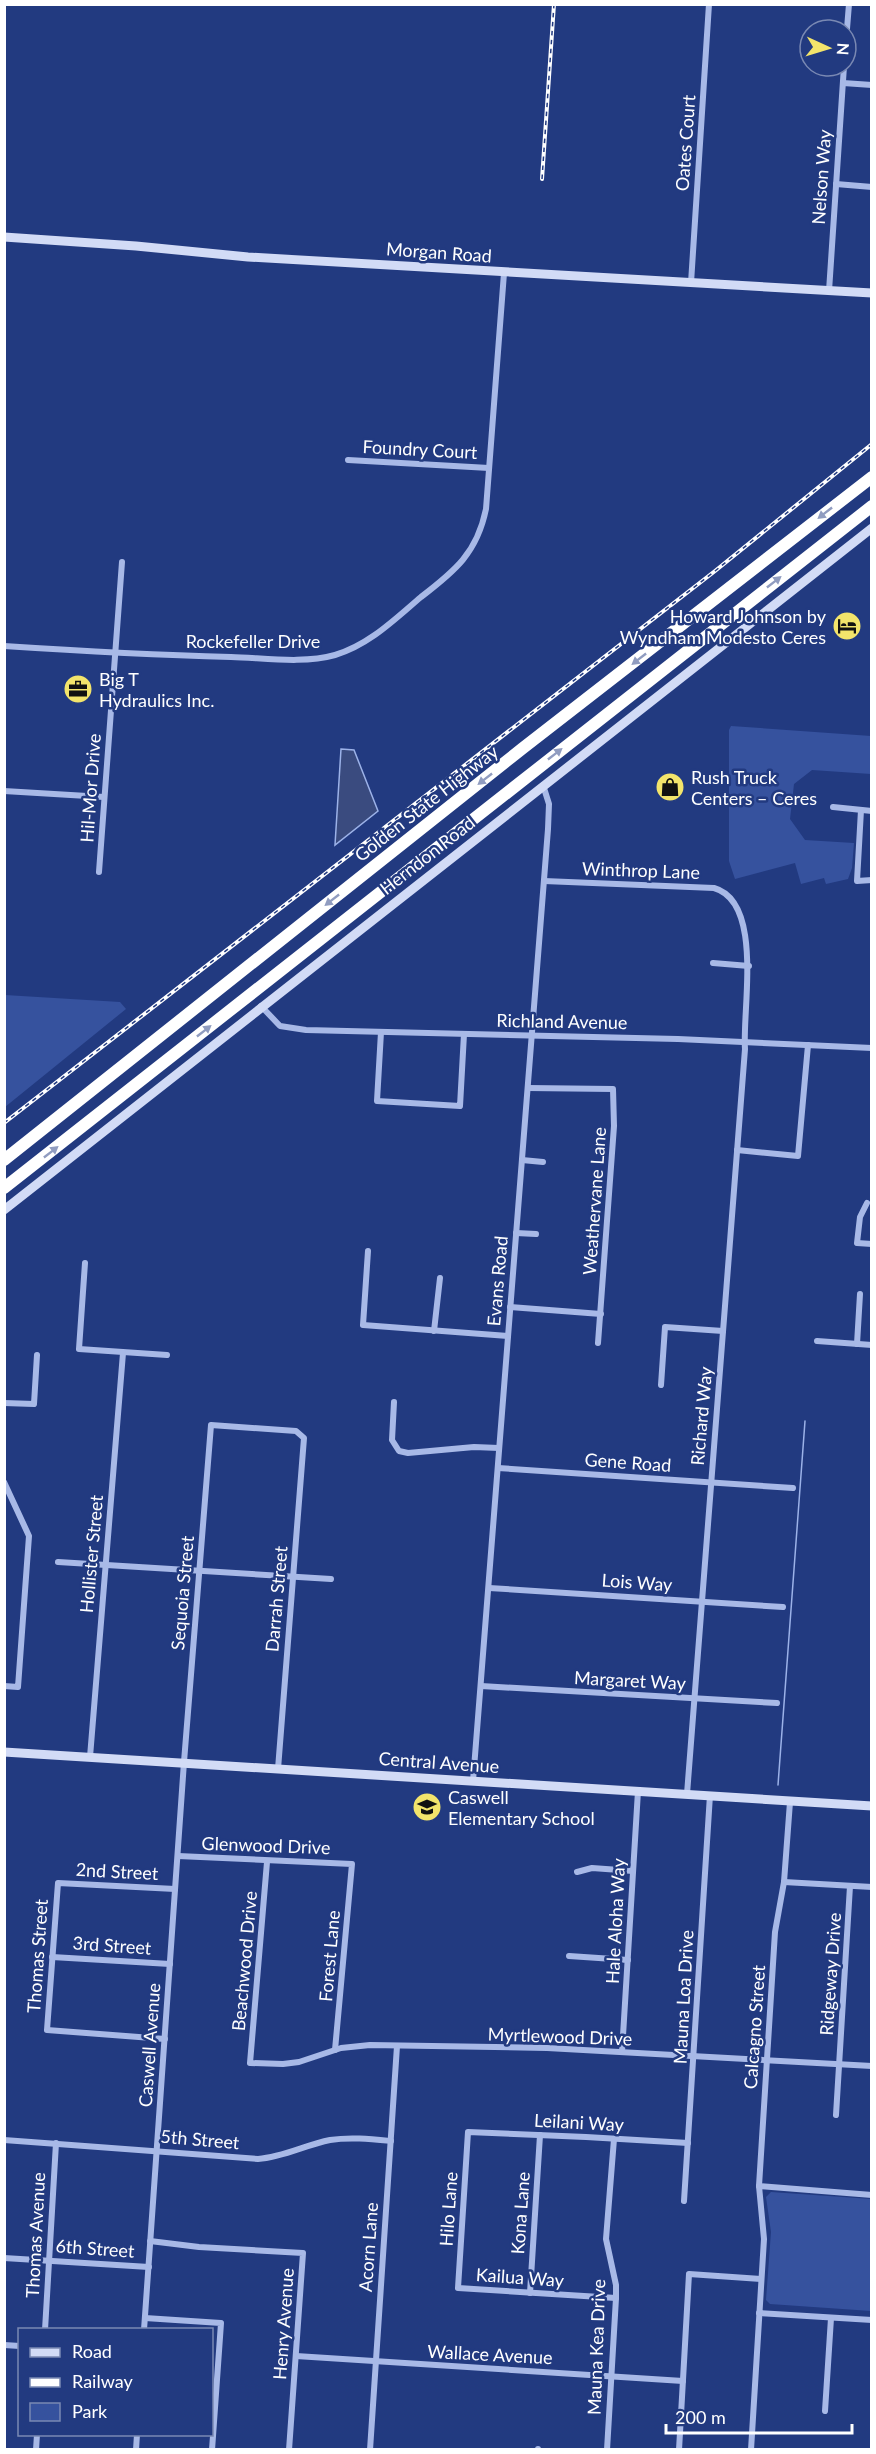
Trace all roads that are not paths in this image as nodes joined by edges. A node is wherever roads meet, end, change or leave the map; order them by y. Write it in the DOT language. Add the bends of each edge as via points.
graph roads {
  1 [pos="709,4"];
  2 [pos="843,78"];
  3 [pos="843,83"];
  4 [pos="872,84"];
  5 [pos="836,184"];
  6 [pos="872,187"];
  7 [pos="4,237"];
  8 [pos="504,273"];
  9 [pos="691,283"];
  10 [pos="829,291"];
  11 [pos="872,293"];
  12 [pos="348,460"];
  13 [pos="489,468"];
  14 [pos="872,477"];
  15 [pos="872,506"];
  16 [pos="872,528"];
  17 [pos="122,562"];
  18 [pos="4,646"];
  19 [pos="115,653"];
  20 [pos="543,785"];
  21 [pos="4,791"];
  22 [pos="104,797"];
  23 [pos="832,807"];
  24 [pos="861,810"];
  25 [pos="872,811"];
  26 [pos="99,872"];
  27 [pos="872,880"];
  28 [pos="544,881"];
  29 [pos="713,963"];
  30 [pos="748,966"];
  31 [pos="261,1006"];
  32 [pos="381,1032"];
  33 [pos="464,1034"];
  34 [pos="532,1036"];
  35 [pos="744,1041"];
  36 [pos="808,1045"];
  37 [pos="872,1048"];
  38 [pos="528,1088"];
  39 [pos="737,1150"];
  40 [pos="4,1160"];
  41 [pos="522,1160"];
  42 [pos="543,1162"];
  43 [pos="4,1188"];
  44 [pos="867,1203"];
  45 [pos="4,1210"];
  46 [pos="516,1233"];
  47 [pos="536,1234"];
  48 [pos="872,1244"];
  49 [pos="368,1251"];
  50 [pos="85,1263"];
  51 [pos="440,1278"];
  52 [pos="860,1293"];
  53 [pos="510,1307"];
  54 [pos="602,1314"];
  55 [pos="434,1331"];
  56 [pos="723,1331"];
  57 [pos="508,1336"];
  58 [pos="817,1341"];
  59 [pos="598,1343"];
  60 [pos="857,1344"];
  61 [pos="872,1345"];
  62 [pos="123,1353"];
  63 [pos="37,1355"];
  64 [pos="167,1355"];
  65 [pos="661,1385"];
  66 [pos="394,1402"];
  67 [pos="4,1403"];
  68 [pos="301,1433"];
  69 [pos="499,1449"];
  70 [pos="498,1468"];
  71 [pos="4,1482"];
  72 [pos="711,1483"];
  73 [pos="793,1488"];
  74 [pos="58,1562"];
  75 [pos="105,1565"];
  76 [pos="199,1571"];
  77 [pos="293,1577"];
  78 [pos="331,1579"];
  79 [pos="489,1588"];
  80 [pos="703,1601"];
  81 [pos="783,1607"];
  82 [pos="4,1686"];
  83 [pos="481,1686"];
  84 [pos="695,1699"];
  85 [pos="777,1703"];
  86 [pos="4,1752"];
  87 [pos="90,1757"];
  88 [pos="184,1762"];
  89 [pos="278,1769"];
  90 [pos="473,1781"];
  91 [pos="638,1791"];
  92 [pos="687,1794"];
  93 [pos="710,1795"];
  94 [pos="790,1802"];
  95 [pos="872,1806"];
  96 [pos="178,1856"];
  97 [pos="267,1862"];
  98 [pos="352,1864"];
  99 [pos="633,1870"];
  100 [pos="577,1872"];
  101 [pos="784,1882"];
  102 [pos="58,1883"];
  103 [pos="850,1886"];
  104 [pos="872,1887"];
  105 [pos="175,1889"];
  106 [pos="569,1956"];
  107 [pos="52,1957"];
  108 [pos="627,1960"];
  109 [pos="170,1964"];
  110 [pos="165,2039"];
  111 [pos="397,2046"];
  112 [pos="335,2050"];
  113 [pos="622,2052"];
  114 [pos="694,2056"];
  115 [pos="768,2060"];
  116 [pos="250,2063"];
  117 [pos="839,2064"];
  118 [pos="872,2066"];
  119 [pos="836,2115"];
  120 [pos="468,2133"];
  121 [pos="540,2134"];
  122 [pos="614,2139"];
  123 [pos="4,2140"];
  124 [pos="391,2140"];
  125 [pos="56,2143"];
  126 [pos="688,2143"];
  127 [pos="157,2150"];
  128 [pos="759,2186"];
  129 [pos="872,2195"];
  130 [pos="684,2201"];
  131 [pos="150,2241"];
  132 [pos="4,2258"];
  133 [pos="49,2260"];
  134 [pos="148,2267"];
  135 [pos="761,2279"];
  136 [pos="458,2288"];
  137 [pos="530,2293"];
  138 [pos="616,2298"];
  139 [pos="759,2313"];
  140 [pos="145,2318"];
  141 [pos="831,2318"];
  142 [pos="872,2320"];
  143 [pos="45,2328"];
  144 [pos="144,2328"];
  145 [pos="296,2356"];
  146 [pos="375,2362"];
  147 [pos="611,2376"];
  148 [pos="683,2381"];
  149 [pos="825,2411"];
  150 [pos="213,2436"];
  151 [pos="289,2450"];
  152 [pos="370,2450"];
  153 [pos="607,2450"];
  154 [pos="679,2450"];
  155 [pos="751,2450"];
  1 -- 9 [label="street, Oates Court"];
  2 -- 3 [label="street, Nelson Way"];
  3 -- 4 [label="street"];
  3 -- 5 [label="street, Nelson Way"];
  5 -- 6 [label="street"];
  5 -- 10 [label="street, Nelson Way"];
  7 -- 8 [label="street, Morgan Road"];
  8 -- 9 [label="street, Morgan Road"];
  8 -- 13 [label="street, Rockefeller Drive"];
  9 -- 10 [label="street, Morgan Road"];
  10 -- 11 [label="street, Morgan Road"];
  12 -- 13 [label="street, Foundry Court"];
  13 -- 19 [label="street, Rockefeller Drive" via="483,521 476,542 462,562 378,632 352,648 301,659"];
  14 -- 40 [label="highway, Golden State Highway, one-way"];
  43 -- 15 [label="highway, one-way"];
  16 -- 20 [label="street, Herndon Road"];
  17 -- 19 [label="street, Hil-Mor Drive"];
  18 -- 19 [label="street, Rockefeller Drive"];
  19 -- 22 [label="street, Hil-Mor Drive"];
  20 -- 28 [label="street, Evans Road" via="549,804"];
  20 -- 31 [label="street, Herndon Road"];
  21 -- 22 [label="street"];
  22 -- 26 [label="street, Hil-Mor Drive"];
  23 -- 24 [label="street"];
  24 -- 25 [label="street"];
  24 -- 27 [label="street" via="857,881"];
  28 -- 30 [label="street, Winthrop Lane" via="721,890 738,910"];
  28 -- 34 [label="street, Evans Road"];
  29 -- 30 [label="street"];
  30 -- 35 [label="street, Winthrop Lane"];
  31 -- 32 [label="street, Richland Avenue" via="276,1022 289,1028"];
  31 -- 45 [label="street, Herndon Road"];
  32 -- 33 [label="street, Richland Avenue"];
  32 -- 33 [label="street" via="377,1101 460,1106"];
  33 -- 34 [label="street, Richland Avenue"];
  34 -- 35 [label="street, Richland Avenue"];
  34 -- 38 [label="street, Evans Road"];
  35 -- 36 [label="street, Richland Avenue"];
  35 -- 39 [label="street, Richard Way"];
  36 -- 37 [label="street, Richland Avenue"];
  36 -- 39 [label="street" via="798,1156"];
  38 -- 41 [label="street, Evans Road"];
  38 -- 54 [label="street, Weathervane Lane" via="613,1089"];
  39 -- 56 [label="street, Richard Way"];
  41 -- 42 [label="street"];
  41 -- 46 [label="street, Evans Road"];
  44 -- 48 [label="street" via="860,1217 857,1243"];
  46 -- 47 [label="street"];
  46 -- 53 [label="street, Evans Road"];
  49 -- 55 [label="street" via="363,1325"];
  50 -- 62 [label="street" via="79,1349"];
  51 -- 55 [label="street"];
  52 -- 60 [label="street"];
  53 -- 54 [label="street"];
  53 -- 57 [label="street, Evans Road"];
  54 -- 59 [label="street, Weathervane Lane"];
  55 -- 57 [label="street"];
  56 -- 65 [label="street" via="665,1328"];
  56 -- 72 [label="street, Richard Way"];
  57 -- 69 [label="street, Evans Road"];
  58 -- 60 [label="street"];
  60 -- 61 [label="street"];
  62 -- 64 [label="street"];
  62 -- 75 [label="street, Hollister Street"];
  63 -- 67 [label="street" via="34,1404"];
  66 -- 69 [label="street" via="392,1440 402,1452"];
  68 -- 76 [label="street, Sequoia Street" via="211,1425"];
  68 -- 77 [label="street, Darrah Street" via="303,1460"];
  69 -- 70 [label="street, Evans Road"];
  70 -- 72 [label="street, Gene Road"];
  70 -- 79 [label="street, Evans Road"];
  71 -- 82 [label="street" via="30,1536 18,1687"];
  72 -- 73 [label="street, Gene Road"];
  72 -- 80 [label="street, Richard Way"];
  74 -- 75 [label="street"];
  75 -- 76 [label="street"];
  75 -- 87 [label="street, Hollister Street"];
  76 -- 77 [label="street"];
  76 -- 88 [label="street, Sequoia Street"];
  77 -- 78 [label="street"];
  77 -- 89 [label="street, Darrah Street"];
  79 -- 80 [label="street, Lois Way"];
  79 -- 83 [label="street, Evans Road"];
  80 -- 81 [label="street, Lois Way"];
  80 -- 84 [label="street, Richard Way"];
  83 -- 84 [label="street, Margaret Way"];
  83 -- 90 [label="street, Evans Road"];
  84 -- 85 [label="street, Margaret Way"];
  84 -- 92 [label="street, Richard Way"];
  86 -- 87 [label="street, Central Avenue"];
  87 -- 88 [label="street, Central Avenue"];
  88 -- 89 [label="street, Central Avenue"];
  88 -- 96 [label="street, Caswell Avenue"];
  89 -- 90 [label="street, Central Avenue"];
  90 -- 91 [label="street, Central Avenue"];
  91 -- 92 [label="street, Central Avenue"];
  91 -- 99 [label="street, Hale Aloha Way"];
  92 -- 93 [label="street, Central Avenue"];
  93 -- 94 [label="street, Central Avenue"];
  93 -- 114 [label="street, Mauna Loa Drive"];
  94 -- 95 [label="street, Central Avenue"];
  94 -- 101 [label="street, Calcagno Street"];
  96 -- 97 [label="street, Glenwood Drive"];
  96 -- 105 [label="street, Caswell Avenue"];
  97 -- 98 [label="street, Glenwood Drive"];
  97 -- 116 [label="street, Beachwood Drive"];
  98 -- 112 [label="street, Forest Lane"];
  99 -- 100 [label="street" via="592,1868"];
  99 -- 108 [label="street, Hale Aloha Way"];
  101 -- 103 [label="street"];
  101 -- 115 [label="street, Calcagno Street" via="775,1932"];
  102 -- 105 [label="street, 2nd Street"];
  102 -- 107 [label="street, Thomas Street"];
  103 -- 104 [label="street"];
  103 -- 117 [label="street, Ridgeway Drive"];
  105 -- 109 [label="street, Caswell Avenue"];
  106 -- 108 [label="street"];
  107 -- 109 [label="street, 3rd Street"];
  107 -- 110 [label="street, Thomas Street" via="47,2030"];
  108 -- 113 [label="street, Hale Aloha Way"];
  109 -- 110 [label="street, Caswell Avenue"];
  110 -- 127 [label="street, Caswell Avenue"];
  111 -- 112 [label="street, Myrtlewood Drive" via="362,2045"];
  111 -- 113 [label="street, Myrtlewood Drive"];
  111 -- 124 [label="street, Acorn Lane"];
  112 -- 116 [label="street, Myrtlewood Drive" via="283,2064"];
  113 -- 114 [label="street, Myrtlewood Drive"];
  114 -- 115 [label="street, Myrtlewood Drive"];
  114 -- 126 [label="street, Mauna Loa Drive"];
  115 -- 117 [label="street, Myrtlewood Drive"];
  115 -- 128 [label="street, Calcagno Street"];
  117 -- 118 [label="street, Myrtlewood Drive"];
  117 -- 119 [label="street, Ridgeway Drive"];
  120 -- 121 [label="street, Leilani Way"];
  120 -- 136 [label="street, Hilo Lane"];
  121 -- 122 [label="street, Leilani Way"];
  121 -- 137 [label="street, Kona Lane"];
  122 -- 126 [label="street, Leilani Way"];
  122 -- 138 [label="street, Mauna Kea Drive" via="606,2239"];
  123 -- 125 [label="street, 5th Street"];
  124 -- 127 [label="street, 5th Street" via="344,2138 283,2156 258,2159"];
  124 -- 146 [label="street, Acorn Lane"];
  125 -- 127 [label="street, 5th Street"];
  125 -- 133 [label="street, Thomas Avenue"];
  126 -- 130 [label="street, Mauna Loa Drive"];
  127 -- 131 [label="street, Caswell Avenue"];
  128 -- 129 [label="street"];
  128 -- 135 [label="street, Calcagno Street" via="764,2226"];
  131 -- 134 [label="street, Caswell Avenue"];
  131 -- 145 [label="street, Henry Avenue" via="303,2253"];
  132 -- 133 [label="street, 6th Street"];
  133 -- 134 [label="street, 6th Street"];
  133 -- 143 [label="street, Thomas Avenue"];
  134 -- 140 [label="street, Caswell Avenue"];
  135 -- 139 [label="street, Calcagno Street"];
  135 -- 148 [label="street" via="689,2274"];
  136 -- 137 [label="street, Kailua Way"];
  137 -- 138 [label="street, Kailua Way"];
  138 -- 147 [label="street, Mauna Kea Drive"];
  139 -- 141 [label="street"];
  139 -- 155 [label="street"];
  140 -- 144 [label="street, Caswell Avenue"];
  140 -- 150 [label="street" via="221,2323"];
  141 -- 142 [label="street"];
  141 -- 149 [label="street"];
  145 -- 146 [label="street, Wallace Avenue"];
  145 -- 151 [label="street, Henry Avenue"];
  146 -- 147 [label="street, Wallace Avenue"];
  146 -- 152 [label="street, Acorn Lane"];
  147 -- 148 [label="street, Wallace Avenue"];
  147 -- 153 [label="street, Mauna Kea Drive"];
  148 -- 154 [label="street"];
}
